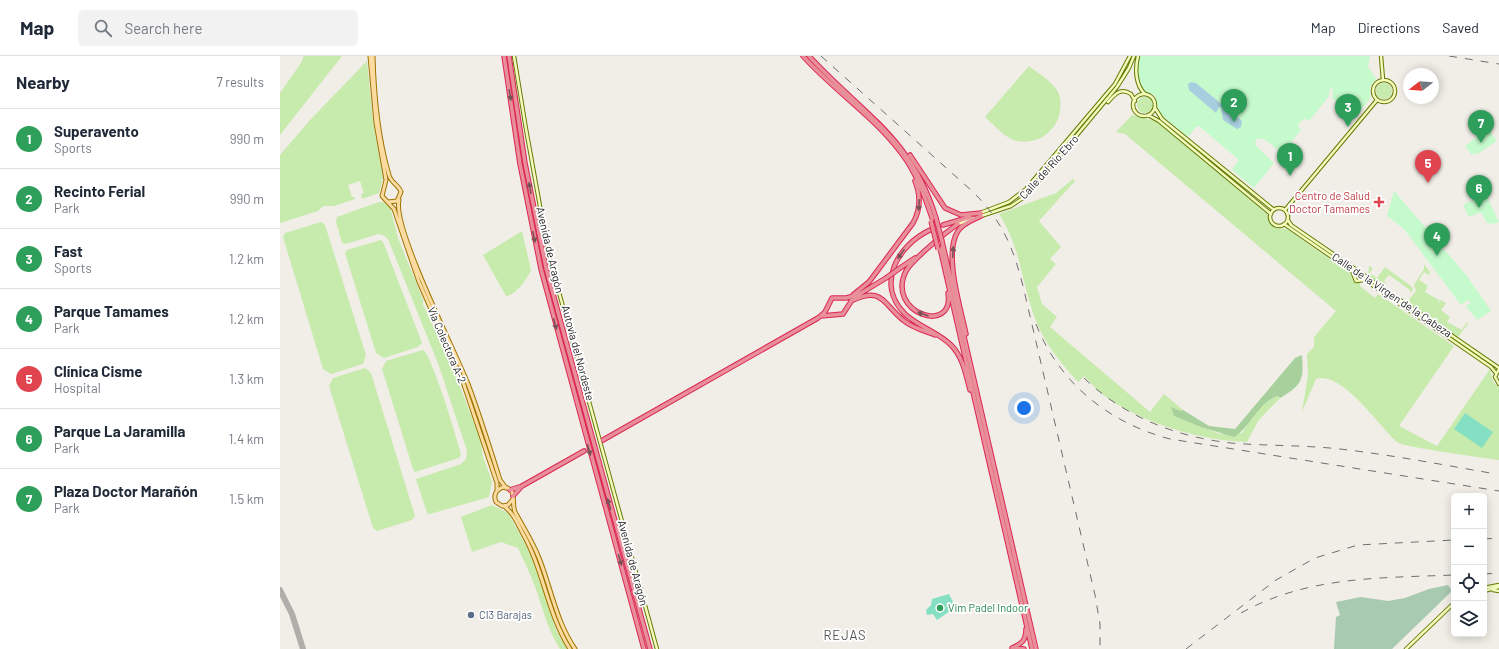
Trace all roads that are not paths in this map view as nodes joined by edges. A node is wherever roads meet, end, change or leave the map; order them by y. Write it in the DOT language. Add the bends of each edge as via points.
graph roads {
  1 [pos="370,56"];
  2 [pos="373,56"];
  3 [pos="504,56"];
  4 [pos="509,56"];
  5 [pos="514,56"];
  6 [pos="803,56"];
  7 [pos="809,56"];
  8 [pos="1130,56"];
  9 [pos="1134,56"];
  10 [pos="1138,56"];
  11 [pos="1382,56"];
  12 [pos="1383,80"];
  13 [pos="1145,94"];
  14 [pos="1377,100"];
  15 [pos="1135,101"];
  16 [pos="1155,108"];
  17 [pos="1148,115"];
  18 [pos="1092,118"];
  19 [pos="888,131"];
  20 [pos="894,144"];
  21 [pos="395,184"];
  22 [pos="385,186"];
  23 [pos="399,200"];
  24 [pos="388,202"];
  25 [pos="1274,210"];
  26 [pos="1285,210"];
  27 [pos="1271,214"];
  28 [pos="981,215"];
  29 [pos="971,216"];
  30 [pos="933,220"];
  31 [pos="1288,220"];
  32 [pos="958,224"];
  33 [pos="1284,224"];
  34 [pos="943,225"];
  35 [pos="930,230"];
  36 [pos="934,244"];
  37 [pos="939,249"];
  38 [pos="1365,279"];
  39 [pos="843,298"];
  40 [pos="850,299"];
  41 [pos="847,306"];
  42 [pos="828,307"];
  43 [pos="832,314"];
  44 [pos="818,318"];
  45 [pos="947,342"];
  46 [pos="1499,368"];
  47 [pos="973,373"];
  48 [pos="1496,373"];
  49 [pos="1499,384"];
  50 [pos="981,428"];
  51 [pos="603,440"];
  52 [pos="584,451"];
  53 [pos="522,486"];
  54 [pos="506,488"];
  55 [pos="497,490"];
  56 [pos="510,490"];
  57 [pos="513,498"];
  58 [pos="504,506"];
  59 [pos="1499,586"];
  60 [pos="1487,589"];
  61 [pos="1490,589"];
  62 [pos="1487,590"];
  63 [pos="1499,591"];
  64 [pos="1020,595"];
  65 [pos="1451,606"];
  66 [pos="570,649"];
  67 [pos="575,649"];
  68 [pos="644,649"];
  69 [pos="650,649"];
  70 [pos="657,649"];
  71 [pos="1024,649"];
  72 [pos="1032,649"];
  73 [pos="1036,649"];
  74 [pos="1406,649"];
  1 -- 22 [label="main road"];
  2 -- 21 [label="main road" via="385,154 389,177"];
  3 -- 68 [label="highway, Autovía del Nordeste, one-way" via="522,172 541,269"];
  69 -- 4 [label="highway, Autovía del Nordeste, one-way" via="546,268 527,171"];
  5 -- 70 [label="main road, Avenida de Aragón" via="549,256"];
  6 -- 20 [label="highway"];
  7 -- 19 [label="highway"];
  8 -- 28 [label="main road, Calle del Río Ebro" via="1115,84 1026,189 1009,202"];
  9 -- 18 [label="main road, Calle del Río Ebro" via="1117,87"];
  10 -- 13 [label="main road" via="1137,78 1139,87"];
  11 -- 12 [label="main road"];
  12 -- 14 [label="main road" via="1377,82 1373,88"];
  12 -- 14 [label="main road" via="1393,84 1395,94 1386,102"];
  13 -- 15 [label="main road"];
  13 -- 16 [label="main road" via="1152,97"];
  14 -- 26 [label="main road"];
  15 -- 17 [label="main road" via="1134,108 1138,113"];
  15 -- 18 [label="main road" via="1130,93 1124,90 1118,92"];
  16 -- 17 [label="main road"];
  16 -- 25 [label="main road" via="1162,119"];
  17 -- 27 [label="main road" via="1159,121"];
  18 -- 28 [label="main road, Calle del Río Ebro" via="1026,196 1011,206"];
  19 -- 28 [label="highway" via="912,158 945,208 961,215"];
  19 -- 30 [label="highway" via="916,169 930,199"];
  20 -- 30 [label="highway" via="913,171"];
  20 -- 40 [label="highway, one-way" via="916,183 919,209 913,224 878,272"];
  21 -- 22 [label="main road"];
  21 -- 23 [label="main road" via="400,190"];
  22 -- 24 [label="main road" via="382,196"];
  23 -- 24 [label="main road"];
  23 -- 54 [label="main road, Vía Colectora A-2" via="397,207 422,280 468,384 500,480"];
  24 -- 55 [label="main road, Vía Colectora A-2" via="394,209 419,282 463,382 497,483"];
  25 -- 26 [label="main road"];
  25 -- 27 [label="main road"];
  26 -- 31 [label="main road"];
  27 -- 33 [label="main road" via="1275,224"];
  28 -- 29 [label="main road, Calle del Río Ebro"];
  28 -- 32 [label="main road, Calle del Río Ebro"];
  47 -- 28 [label="highway, one-way" via="953,269 952,249 959,229"];
  29 -- 32 [label="main road, Calle del Río Ebro"];
  29 -- 34 [label="highway"];
  30 -- 37 [label="highway, bridge"];
  30 -- 47 [label="highway, bridge" via="942,241"];
  31 -- 33 [label="main road"];
  31 -- 38 [label="main road, Calle de la Virgen de la Cabeza" via="1291,225"];
  32 -- 36 [label="highway"];
  33 -- 38 [label="main road, Calle de la Virgen de la Cabeza"];
  35 -- 45 [label="highway, one-way" via="912,242 899,256 893,269 892,284 896,300 906,314"];
  37 -- 36 [label="highway, one-way" via="949,301 942,312 926,316 909,304 903,285 905,274 911,264"];
  36 -- 40 [label="highway, bridge" via="886,278"];
  37 -- 50 [label="highway"];
  38 -- 46 [label="main road, Calle de la Virgen de la Cabeza"];
  38 -- 48 [label="main road, Calle de la Virgen de la Cabeza"];
  39 -- 40 [label="highway"];
  39 -- 41 [label="highway"];
  39 -- 42 [label="highway" via="832,298"];
  40 -- 41 [label="highway"];
  40 -- 45 [label="highway" via="868,294 880,297 907,323"];
  41 -- 43 [label="highway" via="843,314"];
  42 -- 43 [label="highway"];
  42 -- 44 [label="highway"];
  43 -- 44 [label="highway"];
  44 -- 51 [label="highway"];
  45 -- 50 [label="highway" via="961,360"];
  46 -- 48 [label="main road"];
  47 -- 73 [label="highway"];
  48 -- 49 [label="main road" via="1495,379"];
  50 -- 64 [label="highway"];
  52 -- 53 [label="highway"];
  53 -- 56 [label="highway"];
  53 -- 57 [label="highway"];
  54 -- 55 [label="main road"];
  54 -- 56 [label="main road"];
  55 -- 58 [label="main road" via="496,502"];
  56 -- 57 [label="main road"];
  57 -- 58 [label="main road" via="510,504"];
  57 -- 67 [label="main road" via="513,507 539,556 561,623"];
  58 -- 66 [label="main road" via="513,516 533,553 554,617"];
  59 -- 60 [label="main road"];
  59 -- 61 [label="main road"];
  61 -- 62 [label="main road"];
  61 -- 63 [label="main road"];
  64 -- 71 [label="highway" via="1026,634 1021,643 1012,648"];
  64 -- 72 [label="highway"];
  65 -- 74 [label="main road"];
}
